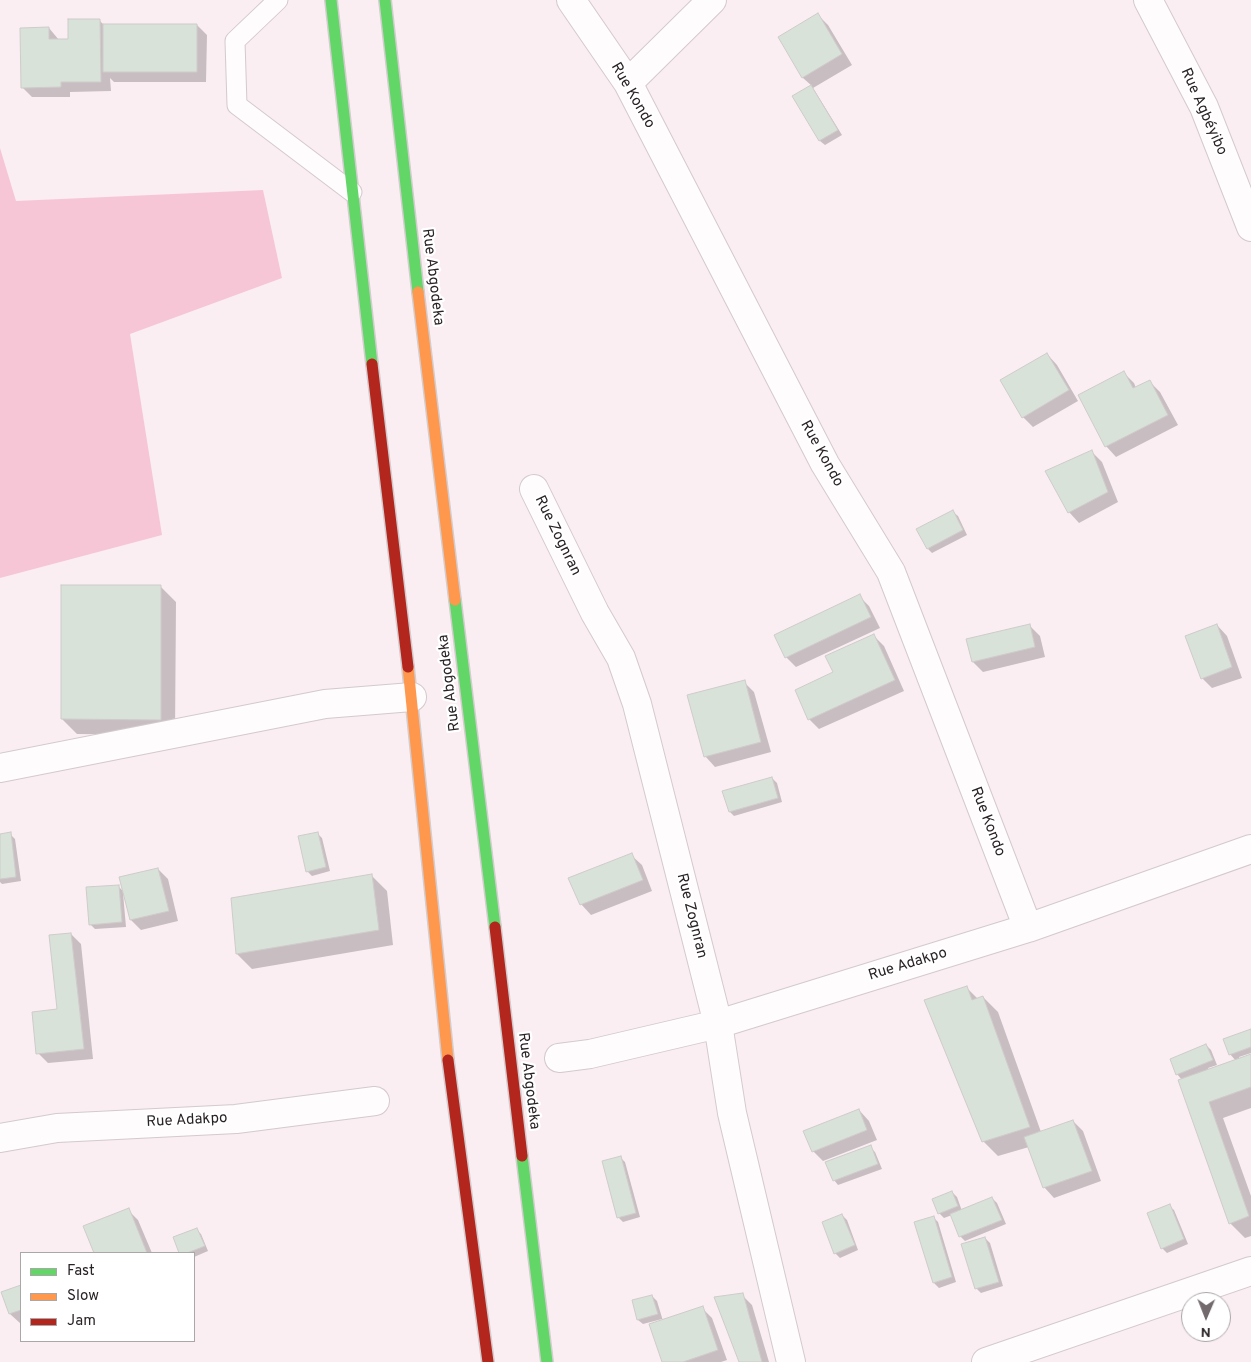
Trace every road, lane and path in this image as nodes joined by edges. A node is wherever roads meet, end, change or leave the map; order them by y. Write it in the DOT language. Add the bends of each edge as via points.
graph roads {
  1 [pos="278,0"];
  2 [pos="331,0"];
  3 [pos="385,0"];
  4 [pos="571,0"];
  5 [pos="712,0"];
  6 [pos="1148,0"];
  7 [pos="628,83"];
  8 [pos="352,192"];
  9 [pos="1251,227"];
  10 [pos="534,489"];
  11 [pos="412,697"];
  12 [pos="0,768"];
  13 [pos="1251,849"];
  14 [pos="1028,928"];
  15 [pos="718,1024"];
  16 [pos="559,1058"];
  17 [pos="375,1101"];
  18 [pos="0,1138"];
  19 [pos="1251,1271"];
  20 [pos="488,1362"];
  21 [pos="547,1362"];
  22 [pos="791,1362"];
  23 [pos="986,1362"];
  1 -- 8 [label="lane" via="235,41 237,105"];
  2 -- 8 [label="main road"];
  3 -- 21 [label="main road, Rue Abgodeka"];
  4 -- 7 [label="street, Rue Kondo"];
  5 -- 7 [label="street"];
  6 -- 9 [label="street, Rue Agbéyibo" via="1204,107"];
  7 -- 14 [label="street, Rue Kondo" via="825,464 891,572"];
  8 -- 11 [label="main road"];
  10 -- 15 [label="street, Rue Zognran" via="621,658 636,704"];
  11 -- 12 [label="street" via="325,704"];
  11 -- 20 [label="main road" via="447,1054"];
  13 -- 14 [label="street, Rue Adakpo"];
  14 -- 15 [label="street, Rue Adakpo"];
  15 -- 16 [label="street, Rue Adakpo" via="590,1054"];
  15 -- 22 [label="street, Rue Zognran" via="732,1112"];
  17 -- 18 [label="street, Rue Adakpo" via="236,1119 57,1128"];
  19 -- 23 [label="street"];
}
